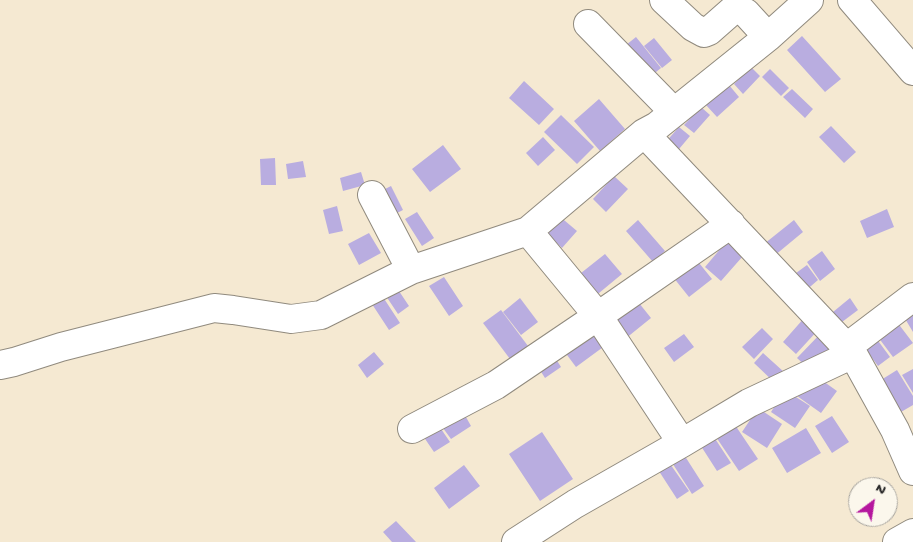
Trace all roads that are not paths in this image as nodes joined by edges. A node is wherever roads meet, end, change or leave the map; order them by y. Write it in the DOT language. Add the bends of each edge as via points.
graph roads {
  1 [pos="664,0"];
  2 [pos="810,0"];
  3 [pos="852,0"];
  4 [pos="588,24"];
  5 [pos="768,37"];
  6 [pos="913,71"];
  7 [pos="674,112"];
  8 [pos="644,133"];
  9 [pos="372,195"];
  10 [pos="731,224"];
  11 [pos="528,230"];
  12 [pos="411,270"];
  13 [pos="913,297"];
  14 [pos="598,316"];
  15 [pos="850,350"];
  16 [pos="0,365"];
  17 [pos="904,425"];
  18 [pos="412,429"];
  19 [pos="682,443"];
  20 [pos="913,471"];
  21 [pos="913,533"];
  22 [pos="516,542"];
  23 [pos="897,542"];
  1 -- 5 [label="street" via="692,27 704,33 738,9 746,13"];
  2 -- 5 [label="street"];
  3 -- 6 [label="street"];
  4 -- 7 [label="street"];
  5 -- 7 [label="street"];
  7 -- 8 [label="street"];
  8 -- 10 [label="street"];
  8 -- 11 [label="street"];
  9 -- 12 [label="street"];
  10 -- 14 [label="street"];
  10 -- 15 [label="street"];
  11 -- 12 [label="street"];
  11 -- 14 [label="street"];
  12 -- 16 [label="street" via="321,315 291,319 214,308"];
  13 -- 15 [label="street"];
  14 -- 18 [label="street" via="496,384"];
  14 -- 19 [label="street"];
  15 -- 17 [label="street"];
  15 -- 19 [label="street" via="749,403"];
  17 -- 20 [label="street"];
  19 -- 22 [label="street"];
  21 -- 23 [label="street"];
}
